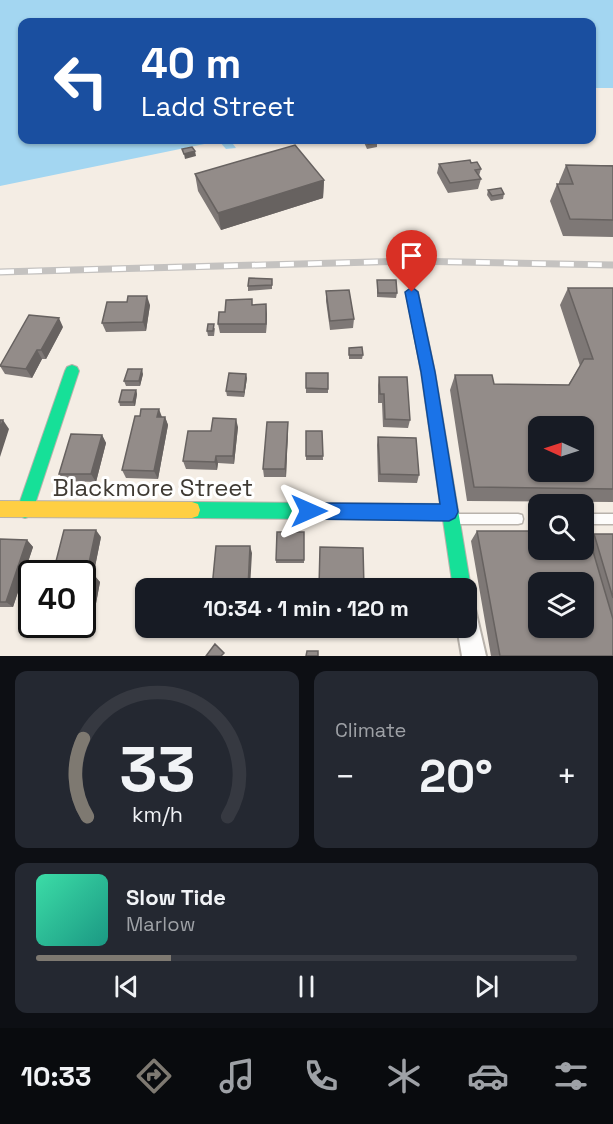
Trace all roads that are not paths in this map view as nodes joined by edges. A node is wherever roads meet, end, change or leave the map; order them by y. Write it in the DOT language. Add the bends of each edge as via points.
graph roads {
  1 [pos="412,292"];
  2 [pos="72,371"];
  3 [pos="0,509"];
  4 [pos="25,510"];
  5 [pos="450,516"];
  6 [pos="518,519"];
  7 [pos="594,519"];
  8 [pos="613,519"];
  9 [pos="460,578"];
  10 [pos="471,638"];
  11 [pos="474,656"];
  1 -- 5 [label="street"];
  2 -- 4 [label="street"];
  3 -- 4 [label="street, Blackmore Street"];
  4 -- 5 [label="street, Blackmore Street"];
  5 -- 6 [label="lane"];
  5 -- 9 [label="street"];
  7 -- 8 [label="lane"];
  10 -- 11 [label="street"];
}
